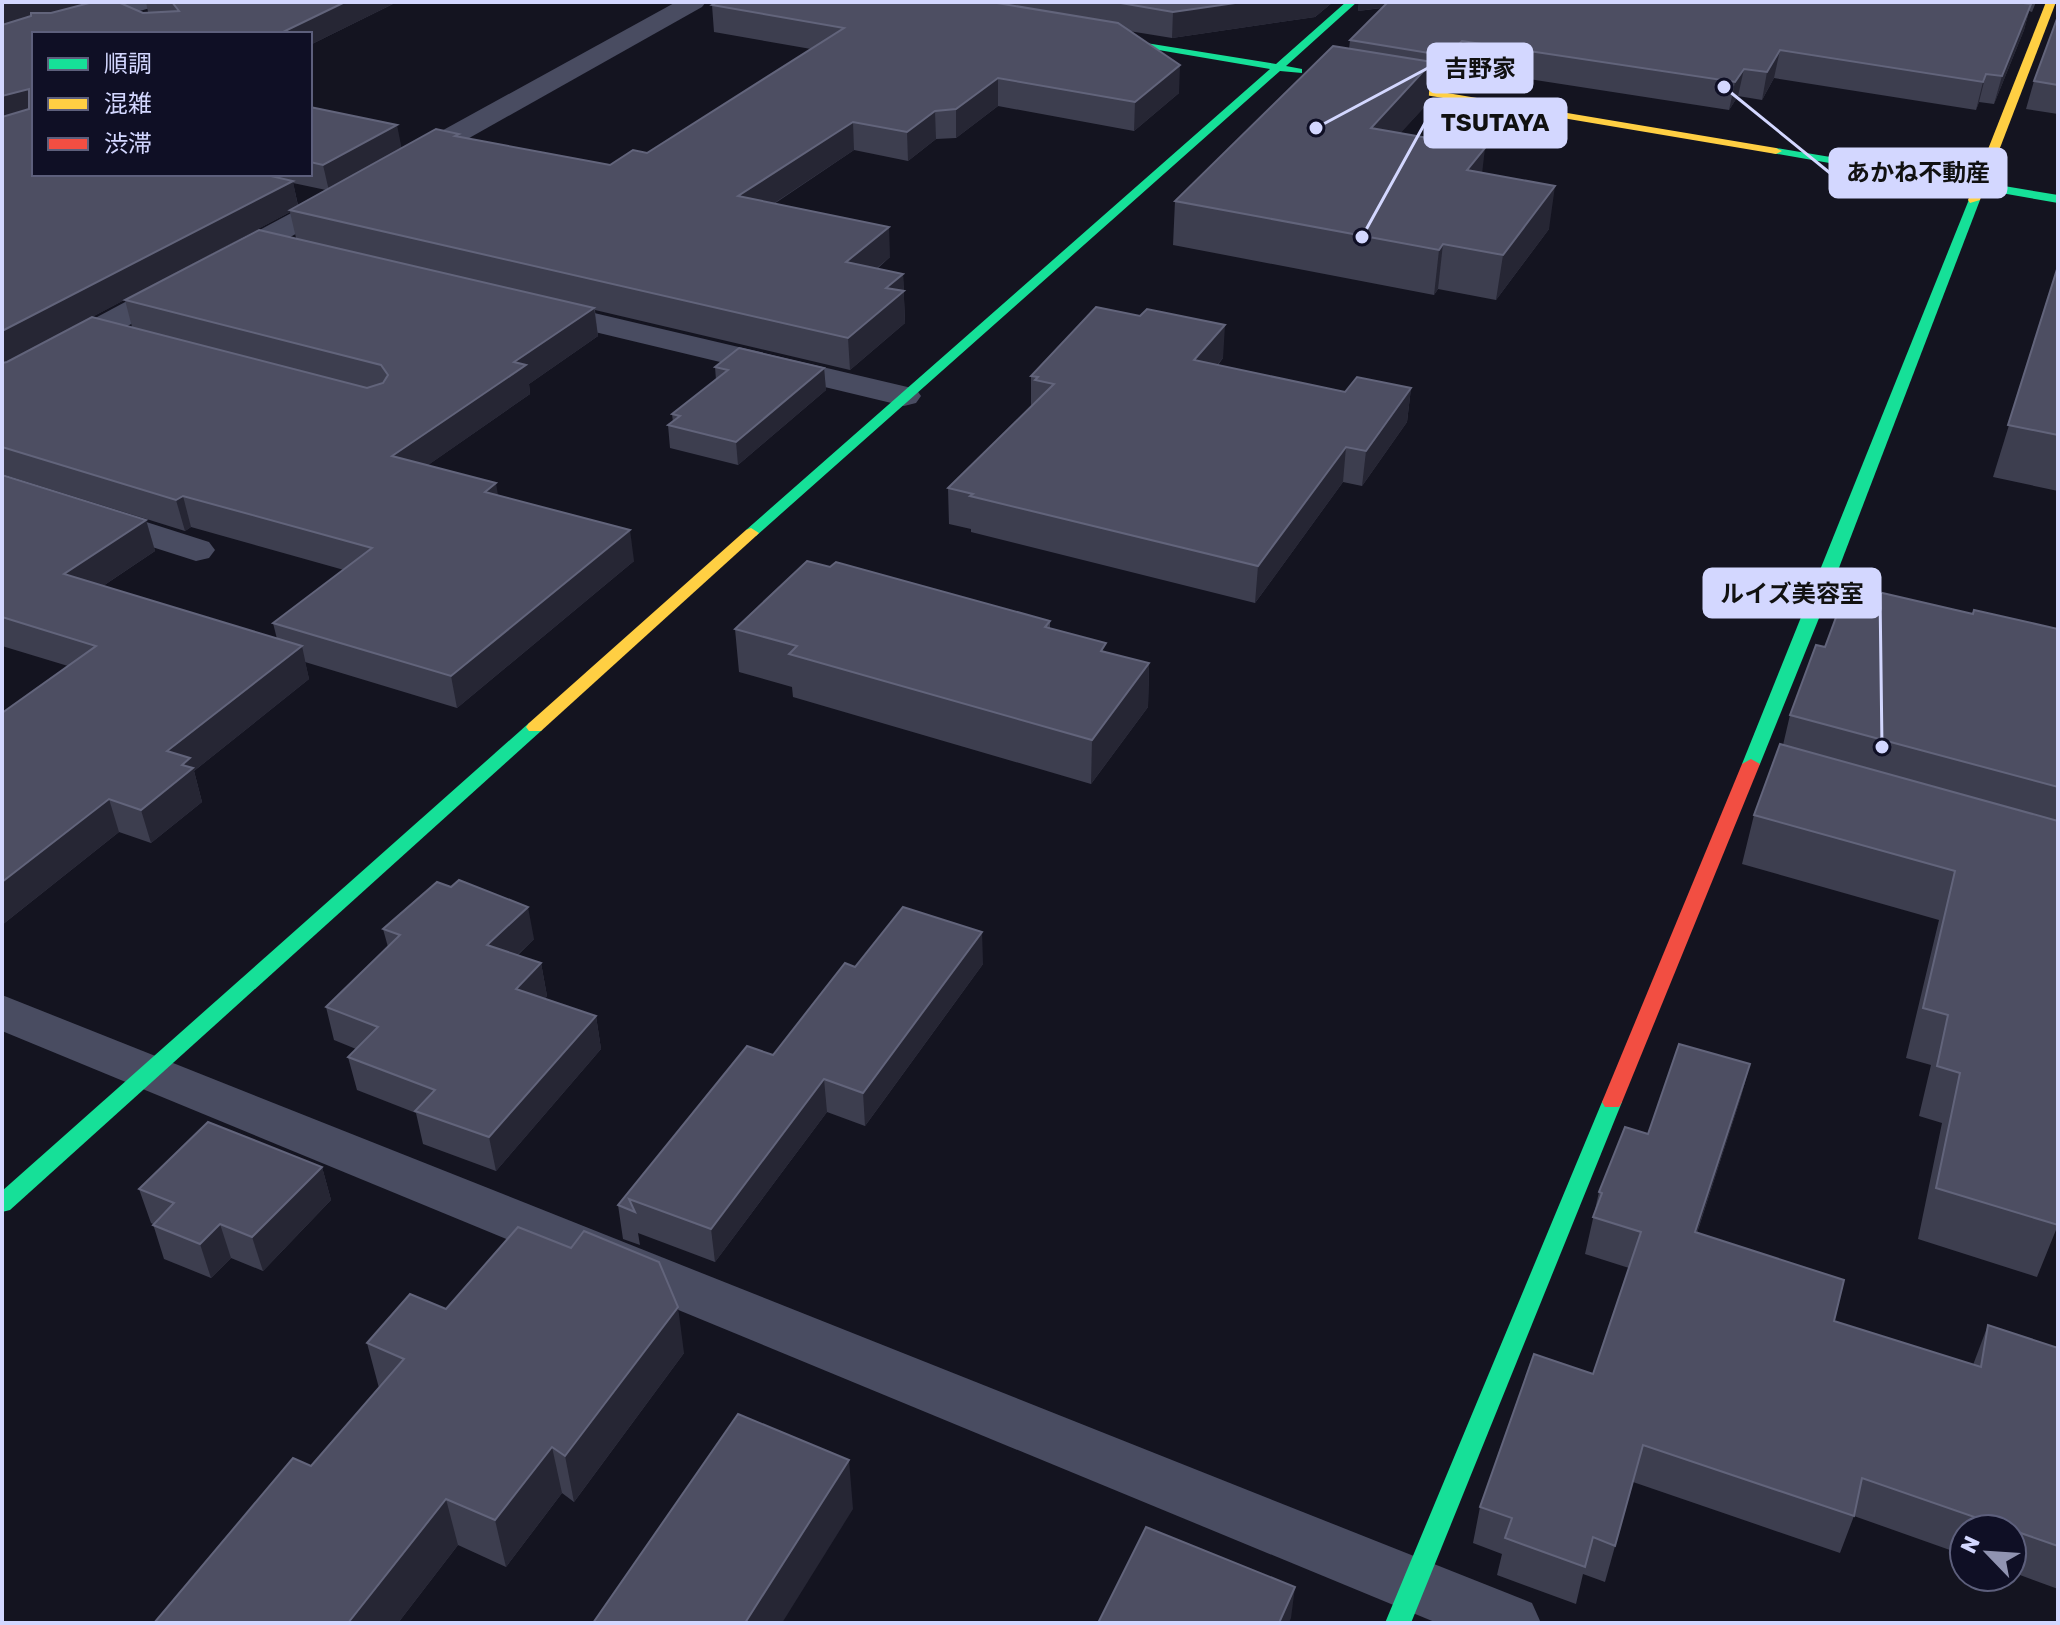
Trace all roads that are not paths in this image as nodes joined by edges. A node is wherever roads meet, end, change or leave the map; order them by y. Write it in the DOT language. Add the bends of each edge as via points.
graph roads {
  1 [pos="146,2"];
  2 [pos="694,2"];
  3 [pos="1352,2"];
  4 [pos="117,10"];
  5 [pos="2047,12"];
  6 [pos="2013,18"];
  7 [pos="156,28"];
  8 [pos="35,32"];
  9 [pos="32,33"];
  10 [pos="1080,33"];
  11 [pos="2,41"];
  12 [pos="1279,67"];
  13 [pos="1324,75"];
  14 [pos="1354,80"];
  15 [pos="1978,185"];
  16 [pos="287,193"];
  17 [pos="2058,199"];
  18 [pos="331,203"];
  19 [pos="261,244"];
  20 [pos="307,254"];
  21 [pos="506,302"];
  22 [pos="97,332"];
  23 [pos="143,344"];
  24 [pos="9,371"];
  25 [pos="904,396"];
  26 [pos="2,487"];
  27 [pos="196,550"];
  28 [pos="1748,770"];
  29 [pos="1792,783"];
  30 [pos="2,1012"];
  31 [pos="151,1072"];
  32 [pos="2,1204"];
  33 [pos="1406,1604"];
  34 [pos="1509,1623"];
  1 -- 4 [label="street"];
  2 -- 18 [label="street"];
  3 -- 12 [label="street"];
  4 -- 7 [label="street"];
  4 -- 8 [label="street"];
  5 -- 6 [label="street"];
  5 -- 15 [label="street"];
  9 -- 11 [label="street"];
  10 -- 12 [label="street"];
  12 -- 13 [label="street"];
  12 -- 25 [label="street"];
  14 -- 15 [label="street"];
  15 -- 17 [label="street"];
  15 -- 28 [label="street" via="1839,590"];
  16 -- 18 [label="street"];
  18 -- 19 [label="street"];
  19 -- 20 [label="street"];
  19 -- 22 [label="street"];
  21 -- 25 [label="street"];
  22 -- 23 [label="street"];
  22 -- 24 [label="street"];
  25 -- 31 [label="street"];
  26 -- 27 [label="street"];
  28 -- 29 [label="street"];
  28 -- 33 [label="street"];
  30 -- 31 [label="street"];
  31 -- 32 [label="street"];
  31 -- 33 [label="street"];
  33 -- 34 [label="street"];
}
